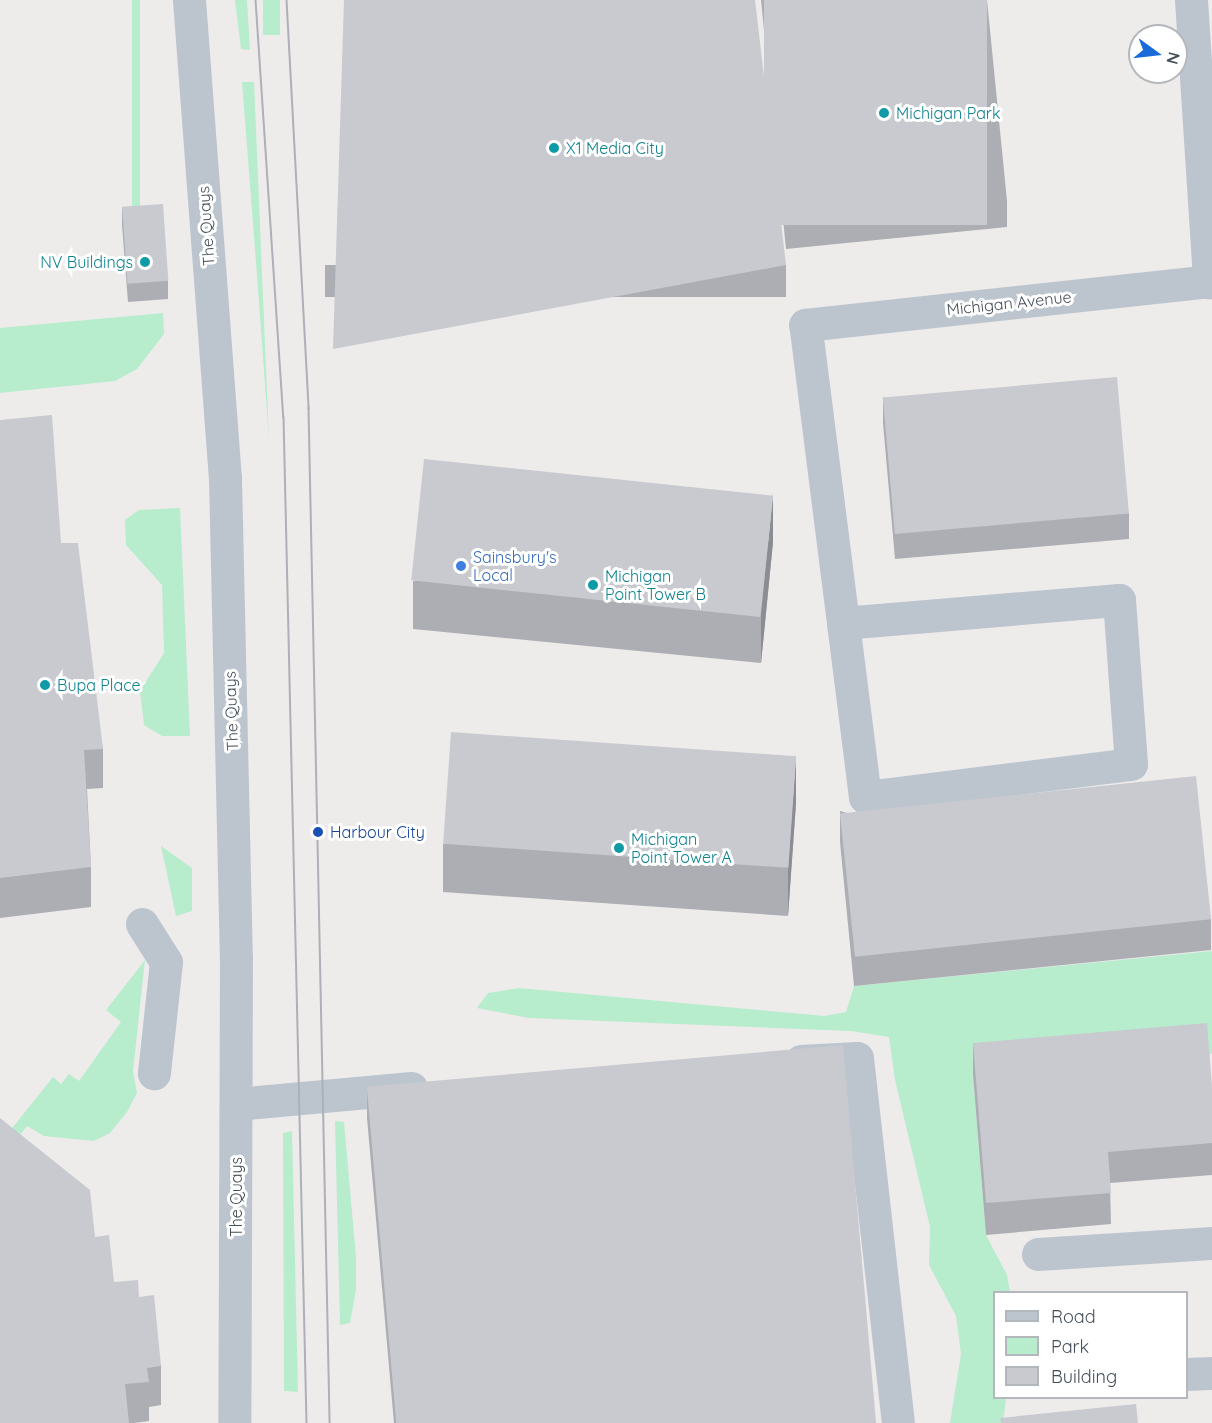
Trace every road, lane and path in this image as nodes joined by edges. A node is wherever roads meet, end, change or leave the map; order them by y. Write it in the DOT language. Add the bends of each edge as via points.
graph roads {
  1 [pos="189,0"];
  2 [pos="1191,0"];
  3 [pos="1203,59"];
  4 [pos="1210,282"];
  5 [pos="843,623"];
  6 [pos="142,924"];
  7 [pos="775,1062"];
  8 [pos="154,1073"];
  9 [pos="445,1086"];
  10 [pos="236,1104"];
  11 [pos="1212,1243"];
  12 [pos="1038,1254"];
  13 [pos="1212,1372"];
  14 [pos="1188,1374"];
  15 [pos="234,1423"];
  16 [pos="898,1423"];
  1 -- 10 [label="street, The Quays" via="225,478"];
  2 -- 3 [label="street"];
  3 -- 4 [label="street"];
  4 -- 5 [label="street, Michigan Avenue" via="805,325"];
  5 -- 5 [label="street" via="865,797 1131,764 1119,600"];
  6 -- 8 [label="street" via="166,962"];
  7 -- 16 [label="street" via="857,1058"];
  9 -- 10 [label="street"];
  10 -- 15 [label="street, The Quays"];
  11 -- 12 [label="street"];
  13 -- 14 [label="street"];
}
